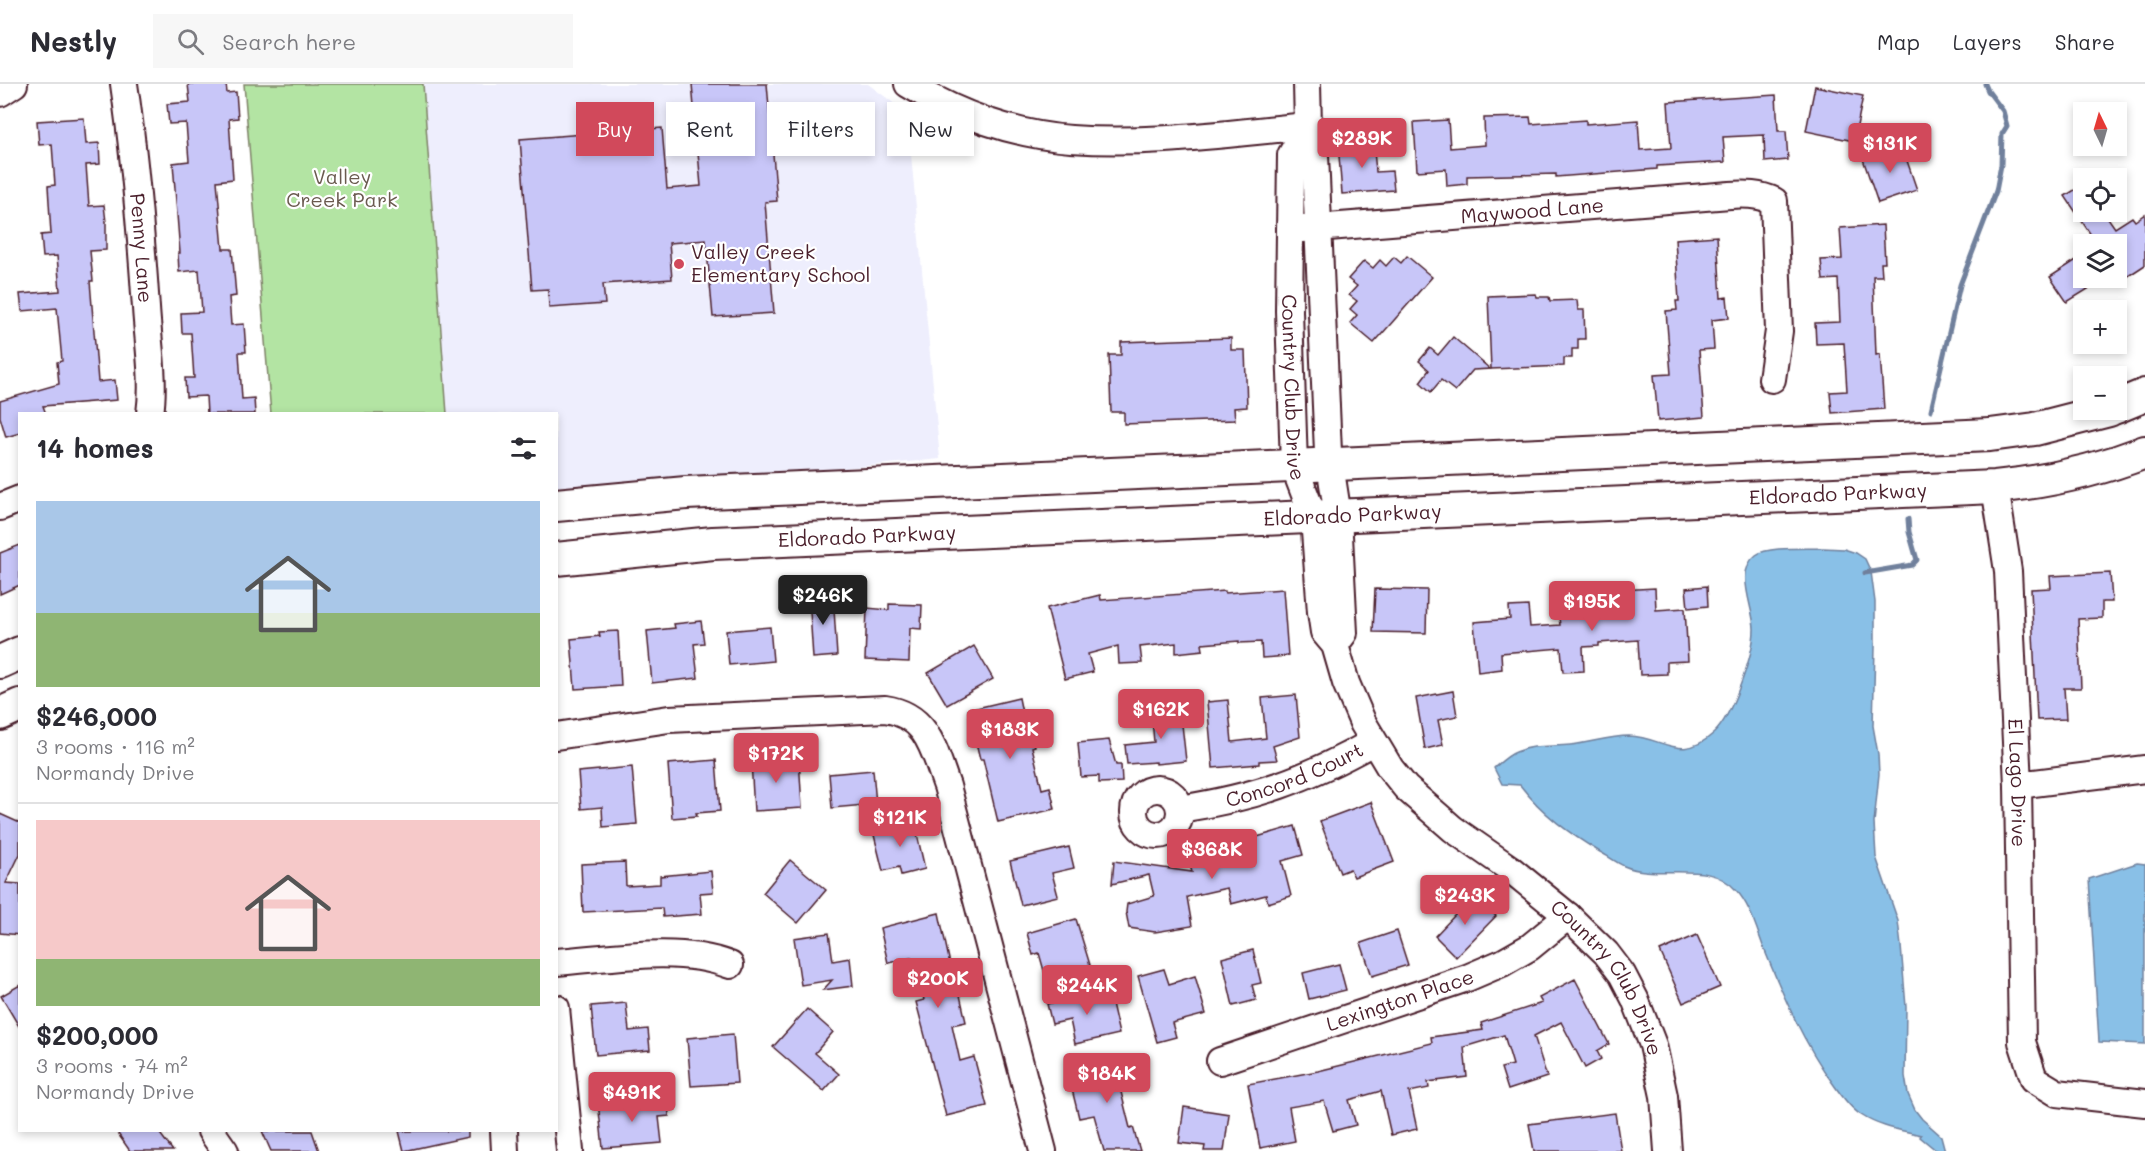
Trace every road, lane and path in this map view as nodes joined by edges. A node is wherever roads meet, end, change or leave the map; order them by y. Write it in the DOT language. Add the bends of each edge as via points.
graph roads {
  1 [pos="14,84"];
  2 [pos="124,84"];
  3 [pos="908,84"];
  4 [pos="1307,84"];
  5 [pos="0,93"];
  6 [pos="1308,126"];
  7 [pos="1319,228"];
  8 [pos="1290,230"];
  9 [pos="1324,347"];
  10 [pos="1290,348"];
  11 [pos="1772,379"];
  12 [pos="2145,395"];
  13 [pos="2127,402"];
  14 [pos="150,412"];
  15 [pos="2073,419"];
  16 [pos="2145,452"];
  17 [pos="1330,464"];
  18 [pos="1294,466"];
  19 [pos="1995,487"];
  20 [pos="18,500"];
  21 [pos="558,505"];
  22 [pos="0,507"];
  23 [pos="1326,517"];
  24 [pos="558,558"];
  25 [pos="18,654"];
  26 [pos="0,662"];
  27 [pos="18,706"];
  28 [pos="0,714"];
  29 [pos="558,736"];
  30 [pos="1373,742"];
  31 [pos="2145,769"];
  32 [pos="2018,785"];
  33 [pos="1180,809"];
  34 [pos="1568,916"];
  35 [pos="558,962"];
  36 [pos="730,965"];
  37 [pos="558,1028"];
  38 [pos="1220,1061"];
  39 [pos="2145,1103"];
  40 [pos="212,1132"];
  41 [pos="504,1132"];
  42 [pos="225,1151"];
  43 [pos="505,1151"];
  44 [pos="570,1151"];
  45 [pos="1043,1151"];
  46 [pos="1668,1151"];
  1 -- 5 [label="street"];
  2 -- 14 [label="street, Penny Lane" via="145,300"];
  3 -- 6 [label="street" via="973,117 1069,139 1143,139"];
  4 -- 6 [label="street, Country Club Drive"];
  6 -- 7 [label="street, Country Club Drive" via="1315,155"];
  6 -- 8 [label="street, Country Club Drive" via="1291,155"];
  7 -- 8 [label="street, Maywood Lane"];
  7 -- 9 [label="street, Country Club Drive"];
  7 -- 11 [label="street, Maywood Lane" via="1730,195 1774,201 1779,331"];
  8 -- 10 [label="street, Country Club Drive"];
  9 -- 10 [label="street"];
  9 -- 17 [label="street, Country Club Drive"];
  10 -- 18 [label="street, Country Club Drive"];
  12 -- 13 [label="main road"];
  15 -- 17 [label="main road" via="1990,435"];
  16 -- 19 [label="main road, Eldorado Parkway" via="2073,475"];
  17 -- 18 [label="main road"];
  17 -- 23 [label="street, Country Club Drive"];
  18 -- 21 [label="main road" via="686,493"];
  18 -- 23 [label="street, Country Club Drive"];
  19 -- 23 [label="main road, Eldorado Parkway"];
  19 -- 32 [label="street, El Lago Drive" via="2008,571"];
  20 -- 22 [label="street"];
  23 -- 24 [label="main road, Eldorado Parkway" via="713,543"];
  23 -- 30 [label="street, Country Club Drive" via="1324,632 1335,645 1346,683"];
  25 -- 26 [label="main road"];
  27 -- 28 [label="main road"];
  29 -- 45 [label="street" via="669,719 885,709 913,718 923,728 947,786"];
  30 -- 33 [label="street, Concord Court" via="1312,774 1275,788"];
  30 -- 34 [label="street, Country Club Drive" via="1390,768 1423,803"];
  31 -- 32 [label="street"];
  32 -- 39 [label="street, El Lago Drive" via="2022,1042 2034,1079 2057,1093"];
  34 -- 38 [label="street, Lexington Place" via="1503,963"];
  34 -- 46 [label="street, Country Club Drive" via="1606,953 1635,999 1653,1045 1664,1096"];
  35 -- 36 [label="street" via="689,954"];
  37 -- 44 [label="street"];
  40 -- 42 [label="street"];
  41 -- 43 [label="street"];
}
